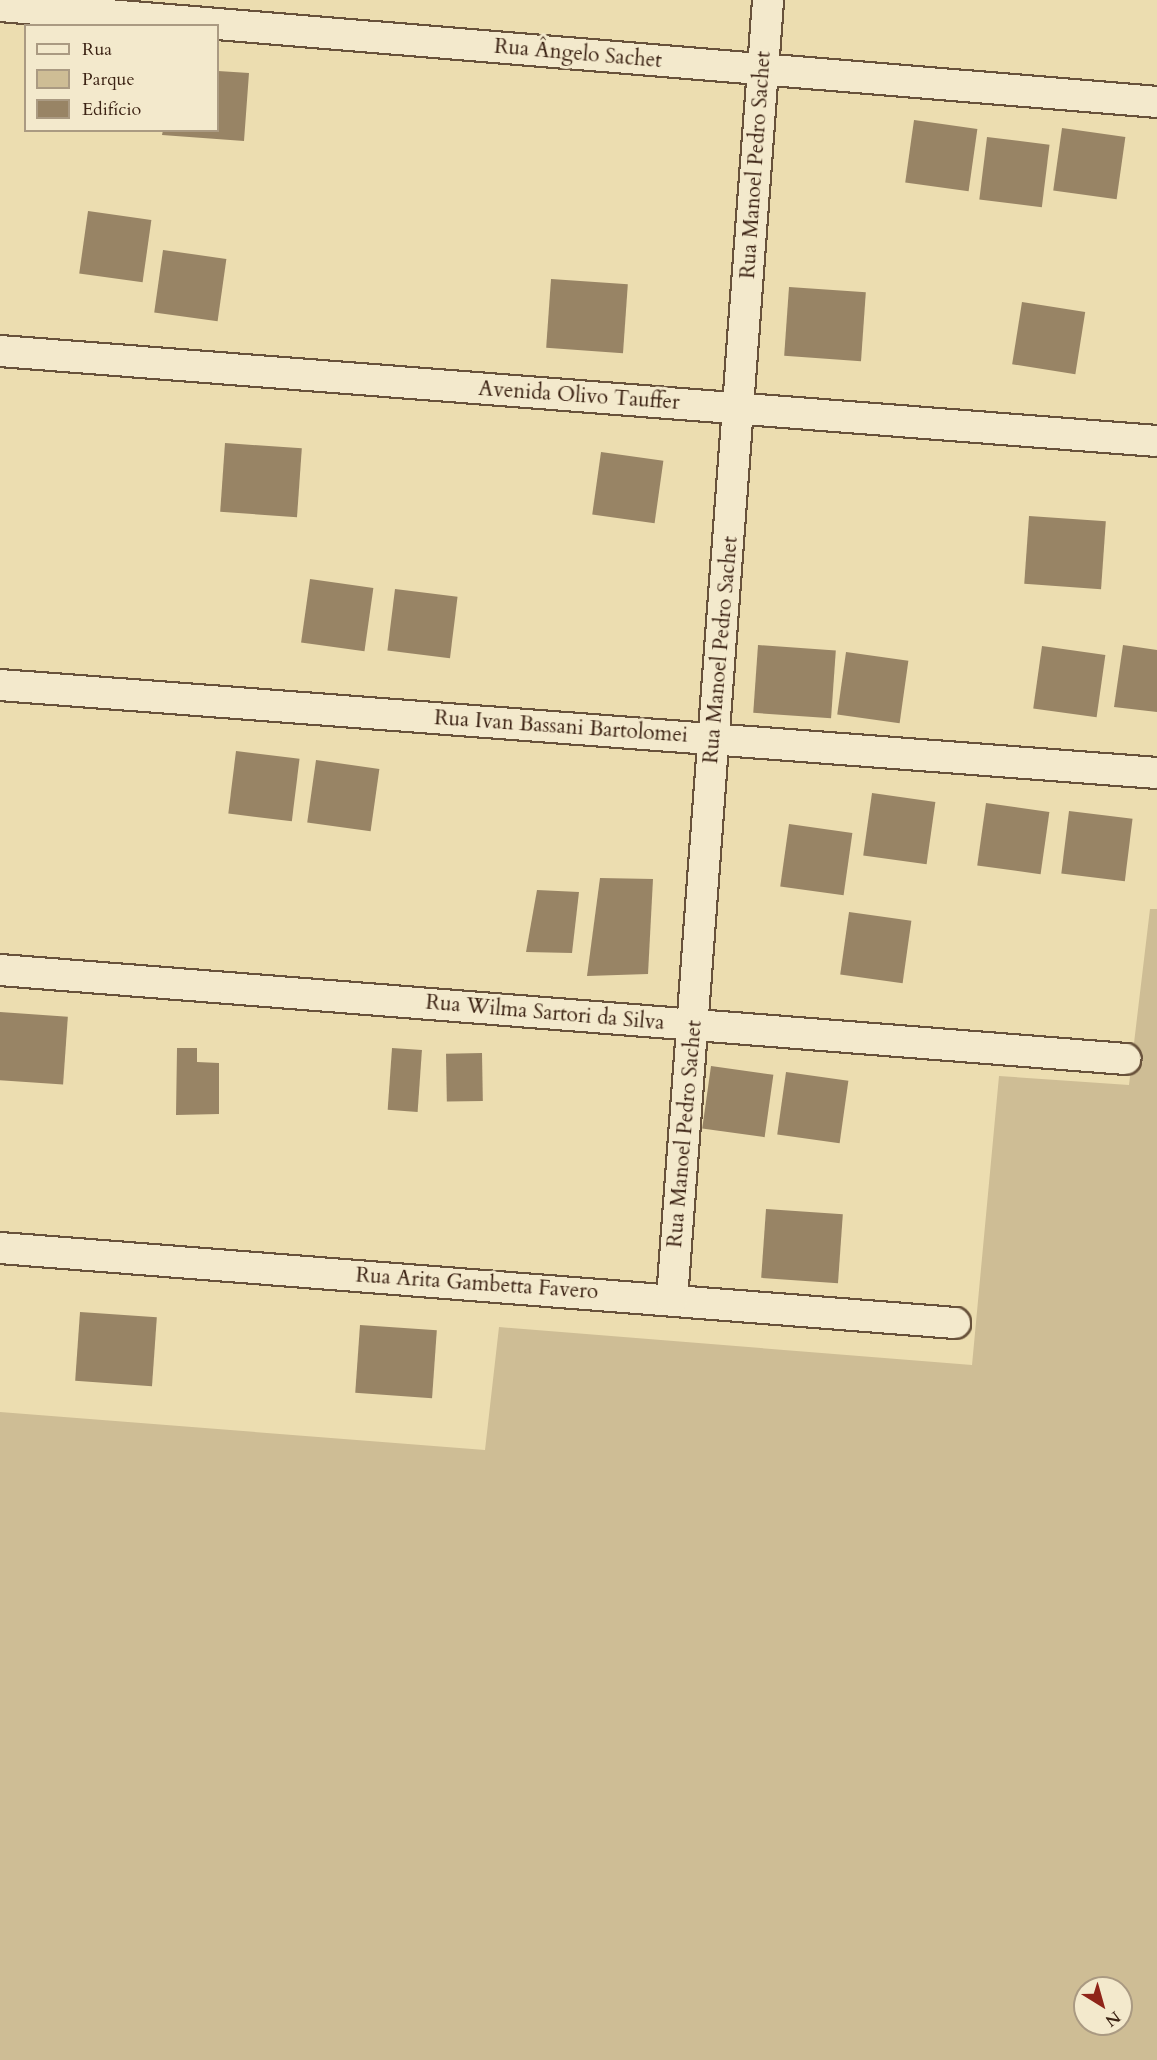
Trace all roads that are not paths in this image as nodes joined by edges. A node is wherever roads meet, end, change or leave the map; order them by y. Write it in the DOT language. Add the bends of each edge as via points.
graph roads {
  1 [pos="768,0"];
  2 [pos="0,6"];
  3 [pos="214,24"];
  4 [pos="219,24"];
  5 [pos="761,70"];
  6 [pos="1157,102"];
  7 [pos="0,351"];
  8 [pos="740,408"];
  9 [pos="1157,441"];
  10 [pos="0,685"];
  11 [pos="713,738"];
  12 [pos="1157,773"];
  13 [pos="0,970"];
  14 [pos="694,1025"];
  15 [pos="1125,1059"];
  16 [pos="0,1248"];
  17 [pos="672,1299"];
  18 [pos="955,1323"];
  1 -- 5 [label="street, Rua Manoel Pedro Sachet"];
  2 -- 3 [label="street, Rua Ângelo Sachet"];
  4 -- 5 [label="street, Rua Ângelo Sachet"];
  5 -- 6 [label="street, Rua Ângelo Sachet"];
  5 -- 8 [label="street, Rua Manoel Pedro Sachet"];
  7 -- 8 [label="street, Avenida Olivo Tauffer"];
  8 -- 9 [label="street, Avenida Olivo Tauffer"];
  8 -- 11 [label="street, Rua Manoel Pedro Sachet"];
  10 -- 11 [label="street, Rua Ivan Bassani Bartolomei"];
  11 -- 12 [label="street, Rua Ivan Bassani Bartolomei"];
  11 -- 14 [label="street, Rua Manoel Pedro Sachet"];
  13 -- 14 [label="street, Rua Wilma Sartori da Silva"];
  14 -- 15 [label="street, Rua Wilma Sartori da Silva"];
  14 -- 17 [label="street, Rua Manoel Pedro Sachet"];
  16 -- 17 [label="street, Rua Arita Gambetta Favero"];
  17 -- 18 [label="street, Rua Arita Gambetta Favero"];
}
